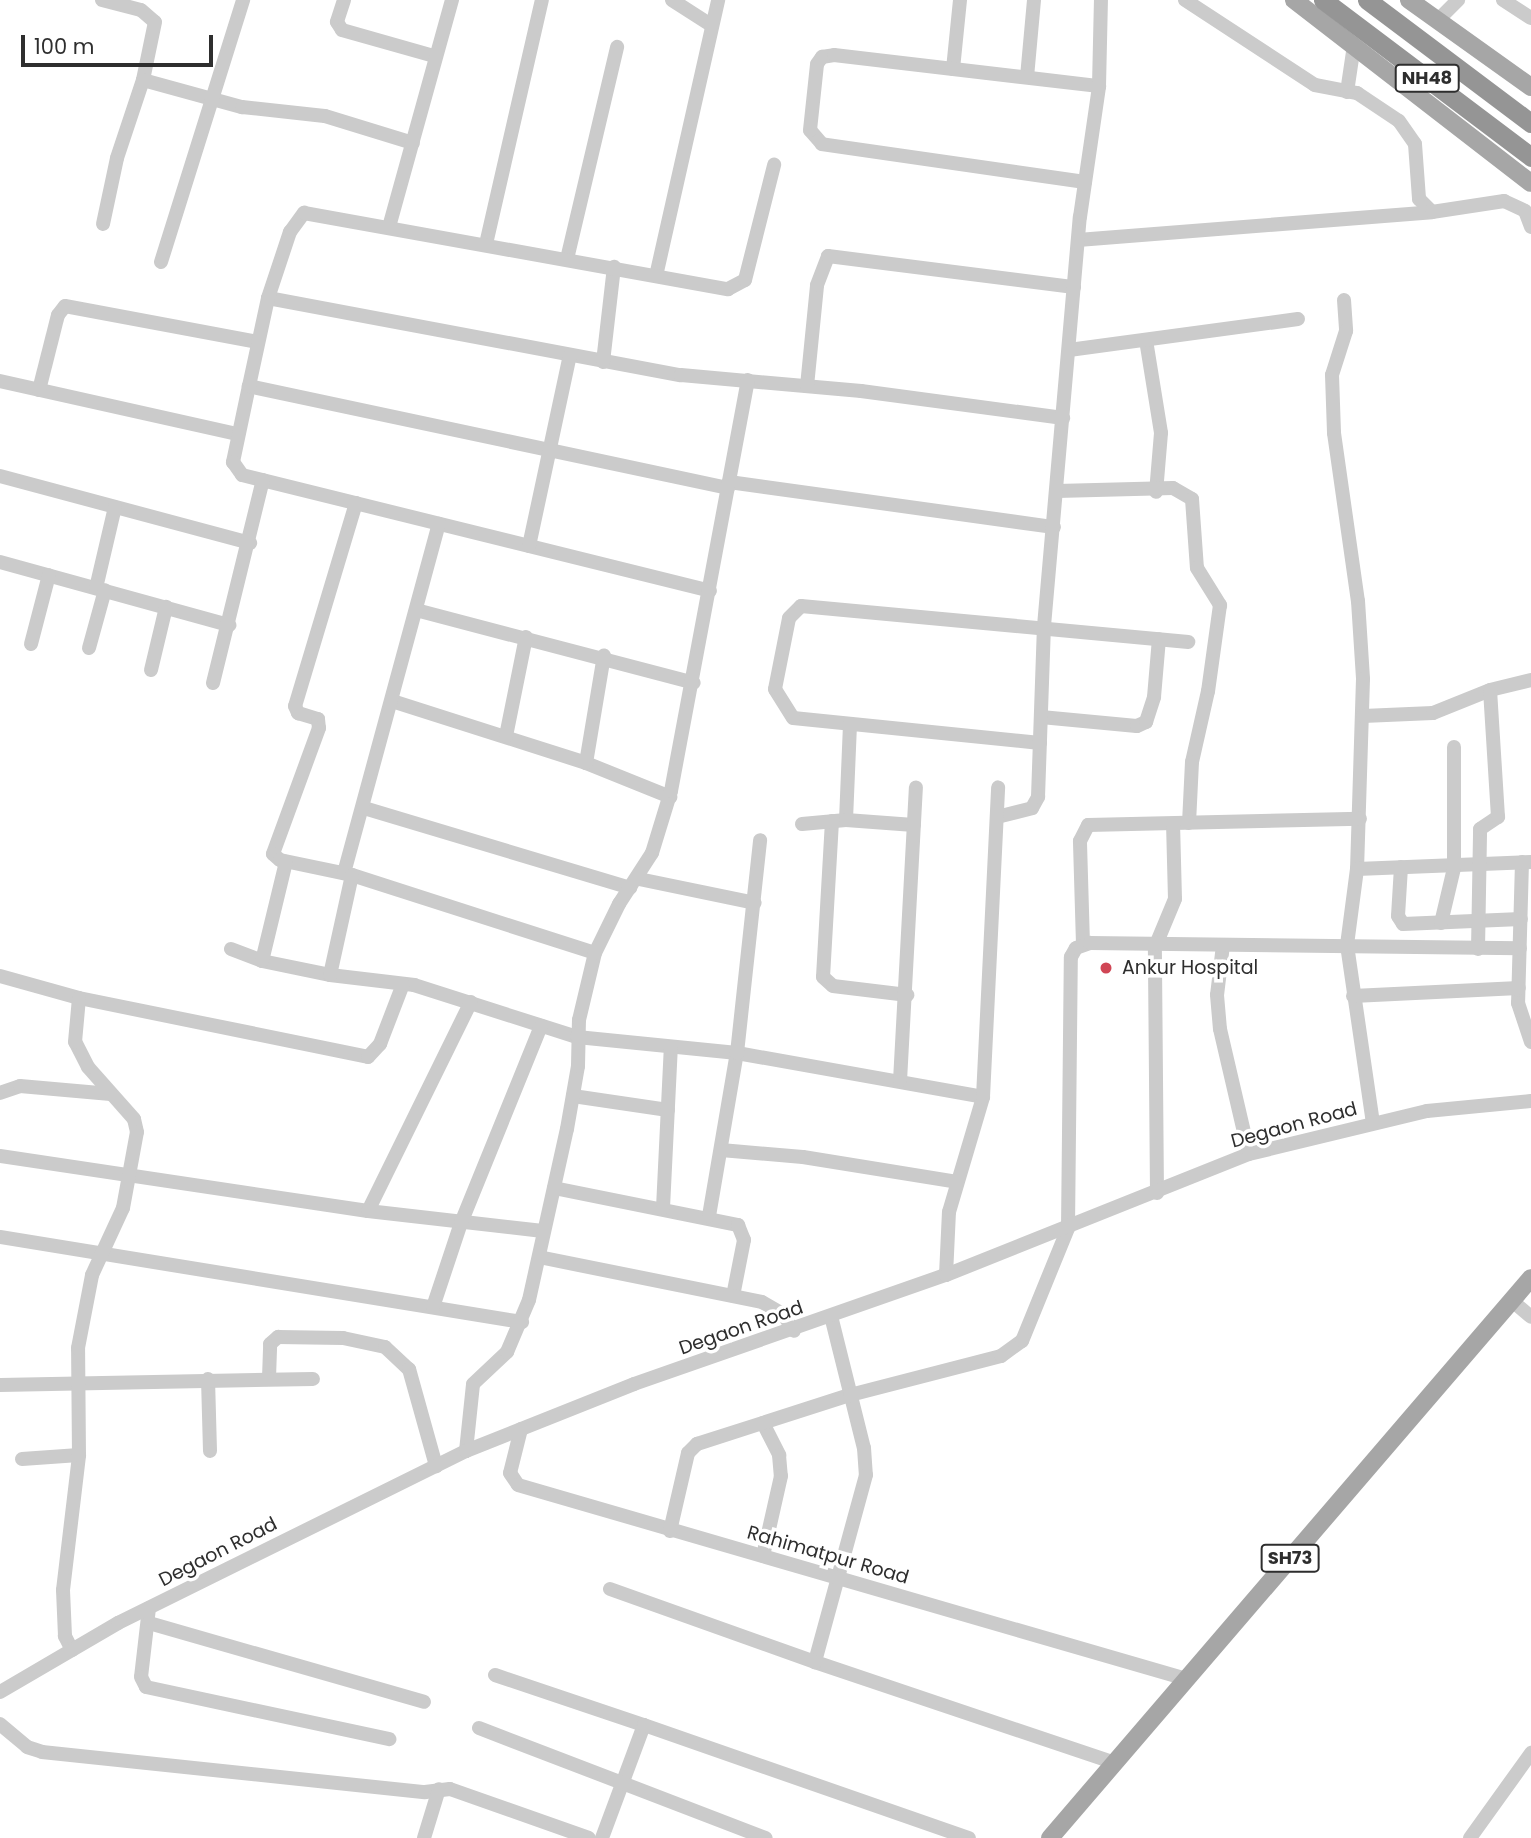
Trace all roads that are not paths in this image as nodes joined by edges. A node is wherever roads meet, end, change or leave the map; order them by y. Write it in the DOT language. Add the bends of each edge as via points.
graph roads {
  1 [pos="102,0"];
  2 [pos="243,0"];
  3 [pos="344,0"];
  4 [pos="452,0"];
  5 [pos="542,0"];
  6 [pos="672,0"];
  7 [pos="718,0"];
  8 [pos="960,0"];
  9 [pos="1034,0"];
  10 [pos="1101,0"];
  11 [pos="1185,0"];
  12 [pos="1294,0"];
  13 [pos="1323,0"];
  14 [pos="1367,0"];
  15 [pos="1409,0"];
  16 [pos="1458,0"];
  17 [pos="1503,0"];
  18 [pos="1531,18"];
  19 [pos="1437,20"];
  20 [pos="711,25"];
  21 [pos="1354,45"];
  22 [pos="617,47"];
  23 [pos="434,56"];
  24 [pos="953,69"];
  25 [pos="1027,78"];
  26 [pos="143,80"];
  27 [pos="1098,86"];
  28 [pos="1531,87"];
  29 [pos="1347,92"];
  30 [pos="213,101"];
  31 [pos="1531,123"];
  32 [pos="413,143"];
  33 [pos="1531,157"];
  34 [pos="774,165"];
  35 [pos="1085,182"];
  36 [pos="1531,183"];
  37 [pos="1432,212"];
  38 [pos="103,223"];
  39 [pos="389,227"];
  40 [pos="1531,227"];
  41 [pos="1078,240"];
  42 [pos="486,244"];
  43 [pos="567,260"];
  44 [pos="161,262"];
  45 [pos="614,267"];
  46 [pos="656,276"];
  47 [pos="1074,287"];
  48 [pos="268,298"];
  49 [pos="1344,300"];
  50 [pos="1298,319"];
  51 [pos="1146,340"];
  52 [pos="257,342"];
  53 [pos="1069,350"];
  54 [pos="570,355"];
  55 [pos="603,362"];
  56 [pos="748,380"];
  57 [pos="0,381"];
  58 [pos="249,386"];
  59 [pos="807,386"];
  60 [pos="40,390"];
  61 [pos="1063,418"];
  62 [pos="238,434"];
  63 [pos="549,451"];
  64 [pos="0,475"];
  65 [pos="263,480"];
  66 [pos="728,485"];
  67 [pos="1057,491"];
  68 [pos="1156,492"];
  69 [pos="356,503"];
  70 [pos="115,506"];
  71 [pos="439,524"];
  72 [pos="1054,527"];
  73 [pos="250,543"];
  74 [pos="529,546"];
  75 [pos="0,562"];
  76 [pos="49,575"];
  77 [pos="100,589"];
  78 [pos="710,591"];
  79 [pos="166,607"];
  80 [pos="416,610"];
  81 [pos="229,625"];
  82 [pos="1044,626"];
  83 [pos="526,637"];
  84 [pos="1158,639"];
  85 [pos="1188,642"];
  86 [pos="31,644"];
  87 [pos="89,648"];
  88 [pos="604,656"];
  89 [pos="151,670"];
  90 [pos="1531,680"];
  91 [pos="213,683"];
  92 [pos="694,683"];
  93 [pos="1490,690"];
  94 [pos="392,701"];
  95 [pos="1363,716"];
  96 [pos="1041,717"];
  97 [pos="850,723"];
  98 [pos="506,736"];
  99 [pos="1040,743"];
  100 [pos="1454,747"];
  101 [pos="586,763"];
  102 [pos="915,787"];
  103 [pos="998,787"];
  104 [pos="670,797"];
  105 [pos="363,808"];
  106 [pos="997,817"];
  107 [pos="1360,819"];
  108 [pos="839,820"];
  109 [pos="1189,823"];
  110 [pos="802,824"];
  111 [pos="1173,824"];
  112 [pos="914,825"];
  113 [pos="760,840"];
  114 [pos="286,862"];
  115 [pos="1526,862"];
  116 [pos="1481,864"];
  117 [pos="1401,867"];
  118 [pos="1454,868"];
  119 [pos="1357,869"];
  120 [pos="348,874"];
  121 [pos="634,883"];
  122 [pos="755,903"];
  123 [pos="1521,919"];
  124 [pos="1479,922"];
  125 [pos="1441,923"];
  126 [pos="1083,944"];
  127 [pos="1223,945"];
  128 [pos="1347,945"];
  129 [pos="1155,947"];
  130 [pos="1520,948"];
  131 [pos="231,949"];
  132 [pos="1478,949"];
  133 [pos="595,953"];
  134 [pos="261,961"];
  135 [pos="330,975"];
  136 [pos="0,976"];
  137 [pos="403,984"];
  138 [pos="1519,988"];
  139 [pos="907,995"];
  140 [pos="1353,996"];
  141 [pos="79,998"];
  142 [pos="471,1002"];
  143 [pos="541,1026"];
  144 [pos="577,1037"];
  145 [pos="1531,1042"];
  146 [pos="671,1047"];
  147 [pos="737,1053"];
  148 [pos="901,1082"];
  149 [pos="0,1093"];
  150 [pos="111,1094"];
  151 [pos="572,1096"];
  152 [pos="983,1097"];
  153 [pos="1531,1101"];
  154 [pos="668,1110"];
  155 [pos="1373,1123"];
  156 [pos="721,1150"];
  157 [pos="1249,1154"];
  158 [pos="0,1156"];
  159 [pos="131,1178"];
  160 [pos="957,1182"];
  161 [pos="554,1188"];
  162 [pos="1157,1192"];
  163 [pos="663,1208"];
  164 [pos="368,1210"];
  165 [pos="709,1216"];
  166 [pos="461,1223"];
  167 [pos="1069,1228"];
  168 [pos="543,1231"];
  169 [pos="0,1237"];
  170 [pos="104,1251"];
  171 [pos="539,1257"];
  172 [pos="946,1275"];
  173 [pos="1531,1278"];
  174 [pos="733,1296"];
  175 [pos="1511,1300"];
  176 [pos="433,1307"];
  177 [pos="831,1316"];
  178 [pos="1531,1318"];
  179 [pos="522,1322"];
  180 [pos="794,1331"];
  181 [pos="269,1378"];
  182 [pos="208,1379"];
  183 [pos="313,1379"];
  184 [pos="78,1382"];
  185 [pos="0,1385"];
  186 [pos="850,1395"];
  187 [pos="763,1423"];
  188 [pos="521,1429"];
  189 [pos="211,1451"];
  190 [pos="467,1451"];
  191 [pos="79,1455"];
  192 [pos="22,1458"];
  193 [pos="436,1466"];
  194 [pos="670,1531"];
  195 [pos="763,1556"];
  196 [pos="840,1578"];
  197 [pos="610,1589"];
  198 [pos="149,1616"];
  199 [pos="72,1650"];
  200 [pos="815,1662"];
  201 [pos="495,1675"];
  202 [pos="1186,1679"];
  203 [pos="0,1692"];
  204 [pos="424,1702"];
  205 [pos="0,1724"];
  206 [pos="644,1725"];
  207 [pos="479,1727"];
  208 [pos="389,1739"];
  209 [pos="1531,1753"];
  210 [pos="1113,1762"];
  211 [pos="623,1783"];
  212 [pos="439,1789"];
  213 [pos="424,1838"];
  214 [pos="589,1838"];
  215 [pos="602,1838"];
  216 [pos="766,1838"];
  217 [pos="969,1838"];
  218 [pos="1050,1838"];
  219 [pos="1470,1838"];
  1 -- 26 [label="street" via="141,10 155,22"];
  2 -- 30 [label="street"];
  3 -- 23 [label="street" via="337,22 342,30"];
  4 -- 23 [label="street"];
  5 -- 42 [label="street"];
  6 -- 20 [label="street"];
  7 -- 20 [label="street"];
  8 -- 24 [label="street"];
  9 -- 25 [label="street"];
  10 -- 27 [label="street"];
  11 -- 29 [label="street" via="1315,85"];
  12 -- 21 [label="main road"];
  13 -- 33 [label="highway, NH48"];
  14 -- 31 [label="highway, NH48"];
  15 -- 19 [label="main road"];
  16 -- 19 [label="street"];
  17 -- 18 [label="street"];
  19 -- 28 [label="main road"];
  20 -- 46 [label="street"];
  21 -- 29 [label="street"];
  21 -- 36 [label="main road"];
  22 -- 43 [label="street"];
  23 -- 32 [label="street"];
  24 -- 25 [label="street"];
  24 -- 35 [label="street" via="822,57 817,64 810,130 815,139 829,146"];
  25 -- 27 [label="street"];
  26 -- 30 [label="street"];
  26 -- 38 [label="street" via="117,158"];
  27 -- 35 [label="street"];
  29 -- 37 [label="street" via="1369,98 1409,130 1416,151 1419,199"];
  30 -- 32 [label="street" via="325,116"];
  30 -- 44 [label="street"];
  32 -- 39 [label="street"];
  34 -- 46 [label="street" via="743,284 728,289"];
  35 -- 41 [label="street"];
  37 -- 40 [label="street" via="1504,201 1525,211"];
  37 -- 41 [label="street"];
  39 -- 42 [label="street"];
  39 -- 48 [label="street" via="304,212 290,232"];
  41 -- 47 [label="street"];
  42 -- 43 [label="street"];
  43 -- 45 [label="street"];
  45 -- 46 [label="street"];
  45 -- 55 [label="street"];
  47 -- 53 [label="street"];
  47 -- 59 [label="street" via="828,257 817,285"];
  48 -- 52 [label="street"];
  48 -- 54 [label="street"];
  49 -- 95 [label="street" via="1346,331 1332,374 1334,433 1360,625"];
  50 -- 51 [label="street"];
  51 -- 53 [label="street"];
  51 -- 68 [label="street" via="1161,433"];
  52 -- 58 [label="street"];
  52 -- 60 [label="street" via="65,306 58,315"];
  53 -- 61 [label="street"];
  54 -- 55 [label="street"];
  54 -- 63 [label="street"];
  55 -- 56 [label="street"];
  56 -- 59 [label="street"];
  56 -- 66 [label="street"];
  57 -- 60 [label="street"];
  58 -- 62 [label="street"];
  58 -- 63 [label="street"];
  59 -- 61 [label="street"];
  60 -- 62 [label="street"];
  61 -- 67 [label="street"];
  62 -- 65 [label="street" via="232,468"];
  63 -- 66 [label="street"];
  63 -- 74 [label="street"];
  64 -- 70 [label="street"];
  65 -- 69 [label="street"];
  65 -- 73 [label="street"];
  66 -- 72 [label="street"];
  66 -- 78 [label="street"];
  67 -- 68 [label="street"];
  67 -- 72 [label="street"];
  68 -- 109 [label="street" via="1173,488 1192,499 1197,568 1220,605 1209,691 1192,762"];
  69 -- 71 [label="street"];
  69 -- 114 [label="street" via="295,706 298,713 320,722 272,850 275,858"];
  70 -- 73 [label="street"];
  70 -- 77 [label="street"];
  71 -- 74 [label="street"];
  71 -- 80 [label="street"];
  72 -- 82 [label="street"];
  73 -- 81 [label="street"];
  74 -- 78 [label="street"];
  75 -- 76 [label="street"];
  76 -- 77 [label="street"];
  76 -- 86 [label="street"];
  77 -- 79 [label="street"];
  77 -- 87 [label="street"];
  78 -- 92 [label="street"];
  79 -- 81 [label="street"];
  79 -- 89 [label="street"];
  80 -- 83 [label="street"];
  80 -- 94 [label="street"];
  81 -- 91 [label="street"];
  82 -- 84 [label="street"];
  82 -- 96 [label="street"];
  82 -- 97 [label="street" via="794,609 775,689 780,702 793,718"];
  83 -- 88 [label="street"];
  83 -- 98 [label="street"];
  84 -- 85 [label="street"];
  84 -- 96 [label="street" via="1154,697 1146,722 1137,726"];
  88 -- 92 [label="street"];
  88 -- 101 [label="street"];
  90 -- 93 [label="street"];
  92 -- 104 [label="street"];
  93 -- 95 [label="street" via="1433,713"];
  93 -- 116 [label="street" via="1498,817 1480,829"];
  94 -- 98 [label="street"];
  94 -- 105 [label="street"];
  95 -- 107 [label="street"];
  96 -- 99 [label="street"];
  97 -- 99 [label="street"];
  97 -- 108 [label="street"];
  98 -- 101 [label="street"];
  99 -- 106 [label="street" via="1035,805"];
  100 -- 118 [label="street"];
  101 -- 104 [label="street"];
  102 -- 112 [label="street"];
  103 -- 106 [label="street"];
  104 -- 121 [label="street" via="653,853"];
  105 -- 120 [label="street"];
  105 -- 121 [label="street"];
  106 -- 152 [label="street"];
  107 -- 109 [label="street"];
  107 -- 119 [label="street"];
  108 -- 110 [label="street"];
  108 -- 112 [label="street"];
  108 -- 139 [label="street" via="823,977 833,986"];
  109 -- 111 [label="street"];
  111 -- 126 [label="street" via="1085,827 1080,841"];
  111 -- 129 [label="street" via="1175,900"];
  112 -- 139 [label="street"];
  113 -- 122 [label="street"];
  114 -- 120 [label="street"];
  114 -- 134 [label="street"];
  115 -- 116 [label="street"];
  115 -- 123 [label="street"];
  116 -- 118 [label="street"];
  116 -- 124 [label="street"];
  117 -- 118 [label="street"];
  117 -- 119 [label="street"];
  117 -- 125 [label="street" via="1400,922"];
  118 -- 125 [label="street"];
  119 -- 128 [label="street"];
  120 -- 133 [label="street"];
  120 -- 135 [label="street"];
  121 -- 122 [label="street"];
  121 -- 133 [label="street"];
  122 -- 147 [label="street"];
  123 -- 124 [label="street"];
  123 -- 130 [label="street"];
  124 -- 125 [label="street"];
  124 -- 132 [label="street"];
  126 -- 129 [label="street"];
  126 -- 167 [label="street" via="1071,957"];
  127 -- 128 [label="street"];
  127 -- 129 [label="street"];
  127 -- 157 [label="street" via="1217,995 1220,1029"];
  128 -- 132 [label="street"];
  128 -- 140 [label="street"];
  129 -- 162 [label="street"];
  130 -- 132 [label="street"];
  130 -- 138 [label="street"];
  131 -- 134 [label="street"];
  133 -- 144 [label="street"];
  134 -- 135 [label="street"];
  135 -- 137 [label="street"];
  136 -- 141 [label="street"];
  137 -- 141 [label="street" via="380,1044 368,1057"];
  137 -- 142 [label="street"];
  138 -- 140 [label="street"];
  138 -- 145 [label="street" via="1521,1019"];
  139 -- 148 [label="street"];
  140 -- 155 [label="street"];
  141 -- 150 [label="street" via="75,1042 88,1067"];
  142 -- 143 [label="street"];
  142 -- 164 [label="street"];
  143 -- 144 [label="street"];
  143 -- 166 [label="street"];
  144 -- 146 [label="street"];
  144 -- 151 [label="street"];
  146 -- 147 [label="street"];
  146 -- 154 [label="street"];
  147 -- 148 [label="street"];
  147 -- 156 [label="street"];
  148 -- 152 [label="street"];
  149 -- 150 [label="street" via="20,1086"];
  150 -- 159 [label="street" via="134,1119 137,1132"];
  151 -- 154 [label="street"];
  151 -- 161 [label="street"];
  152 -- 160 [label="street"];
  153 -- 155 [label="street, Degaon Road" via="1441,1108"];
  154 -- 163 [label="street"];
  155 -- 157 [label="street, Degaon Road"];
  156 -- 160 [label="street" via="842,1162"];
  156 -- 165 [label="street"];
  157 -- 162 [label="street, Degaon Road"];
  158 -- 159 [label="street"];
  159 -- 164 [label="street"];
  159 -- 170 [label="street"];
  160 -- 172 [label="street" via="948,1223"];
  161 -- 163 [label="street"];
  161 -- 168 [label="street"];
  162 -- 167 [label="street, Degaon Road"];
  163 -- 165 [label="street"];
  164 -- 166 [label="street"];
  165 -- 174 [label="street" via="743,1231"];
  166 -- 168 [label="street"];
  166 -- 176 [label="street"];
  167 -- 172 [label="street, Degaon Road"];
  167 -- 186 [label="street" via="1022,1341 1015,1348 1001,1356"];
  168 -- 171 [label="street"];
  169 -- 170 [label="street"];
  170 -- 176 [label="street"];
  170 -- 184 [label="street" via="92,1275 83,1315"];
  171 -- 174 [label="street"];
  171 -- 179 [label="street"];
  172 -- 177 [label="street, Degaon Road"];
  173 -- 175 [label="main road, SH73"];
  174 -- 180 [label="street" via="774,1307"];
  175 -- 178 [label="street"];
  175 -- 202 [label="main road, SH73"];
  176 -- 179 [label="street"];
  177 -- 180 [label="street, Degaon Road"];
  177 -- 186 [label="street"];
  179 -- 190 [label="street" via="507,1352 473,1384"];
  180 -- 188 [label="street, Degaon Road" via="634,1384"];
  181 -- 182 [label="street"];
  181 -- 183 [label="street"];
  181 -- 193 [label="street" via="270,1344 278,1337 343,1338 385,1347 409,1369"];
  182 -- 184 [label="street"];
  182 -- 189 [label="street"];
  184 -- 185 [label="street"];
  184 -- 191 [label="street"];
  186 -- 187 [label="street"];
  186 -- 196 [label="street" via="866,1475"];
  187 -- 194 [label="street" via="692,1448"];
  187 -- 195 [label="street" via="779,1455 781,1476"];
  188 -- 190 [label="street, Degaon Road"];
  188 -- 194 [label="street, Rahimatpur Road" via="510,1473 518,1485"];
  190 -- 193 [label="street, Degaon Road"];
  191 -- 192 [label="street"];
  191 -- 199 [label="street" via="63,1590 65,1636"];
  193 -- 198 [label="street, Degaon Road"];
  194 -- 195 [label="street, Rahimatpur Road"];
  195 -- 196 [label="street, Rahimatpur Road"];
  196 -- 200 [label="street"];
  196 -- 202 [label="street, Rahimatpur Road"];
  197 -- 200 [label="street"];
  198 -- 199 [label="street, Degaon Road"];
  198 -- 204 [label="street"];
  198 -- 208 [label="street" via="141,1677 146,1687"];
  199 -- 203 [label="street, Degaon Road"];
  200 -- 210 [label="street"];
  201 -- 206 [label="street"];
  202 -- 210 [label="main road, SH73"];
  205 -- 212 [label="street" via="27,1747 42,1752 425,1792"];
  206 -- 211 [label="street"];
  206 -- 217 [label="street"];
  207 -- 211 [label="street"];
  209 -- 219 [label="street"];
  210 -- 218 [label="main road, SH73"];
  211 -- 215 [label="street"];
  211 -- 216 [label="street"];
  212 -- 213 [label="street"];
  212 -- 214 [label="street" via="461,1792"];
}
